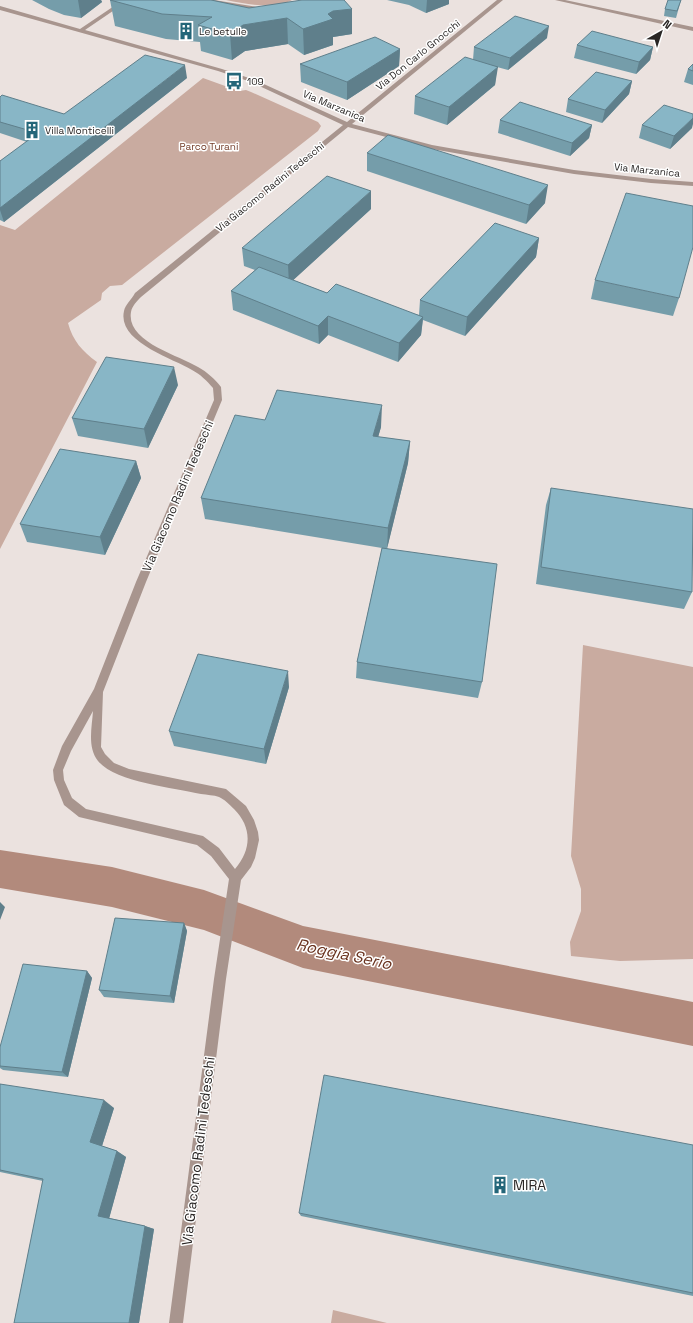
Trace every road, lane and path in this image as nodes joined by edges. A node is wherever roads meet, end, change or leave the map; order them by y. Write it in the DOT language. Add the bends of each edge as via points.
graph roads {
  1 [pos="126,0"];
  2 [pos="206,0"];
  3 [pos="506,0"];
  4 [pos="558,0"];
  5 [pos="499,2"];
  6 [pos="0,8"];
  7 [pos="275,8"];
  8 [pos="693,29"];
  9 [pos="81,31"];
  10 [pos="346,124"];
  11 [pos="693,184"];
  12 [pos="99,690"];
  13 [pos="235,878"];
  14 [pos="176,1323"];
  1 -- 9 [label="street"];
  2 -- 7 [label="street"];
  3 -- 5 [label="street"];
  4 -- 8 [label="street"];
  5 -- 10 [label="street, Via Don Carlo Gnocchi"];
  6 -- 9 [label="street, Via Marzanica"];
  9 -- 10 [label="street, Via Marzanica" via="242,77"];
  10 -- 11 [label="street, Via Marzanica" via="432,147 497,160 574,172"];
  10 -- 12 [label="street, Via Giacomo Radini Tedeschi" via="138,295 126,313 128,325 138,339 203,374 217,387 218,400 141,582"];
  12 -- 13 [label="street, Via Giacomo Radini Tedeschi" via="96,747 110,766 128,774 222,793 234,800 249,818 253,844 249,860"];
  12 -- 13 [label="street, Via Giacomo Radini Tedeschi" via="66,749 58,770 59,780 68,801 83,813 199,840 210,846"];
  13 -- 14 [label="street, Via Giacomo Radini Tedeschi"];
}
